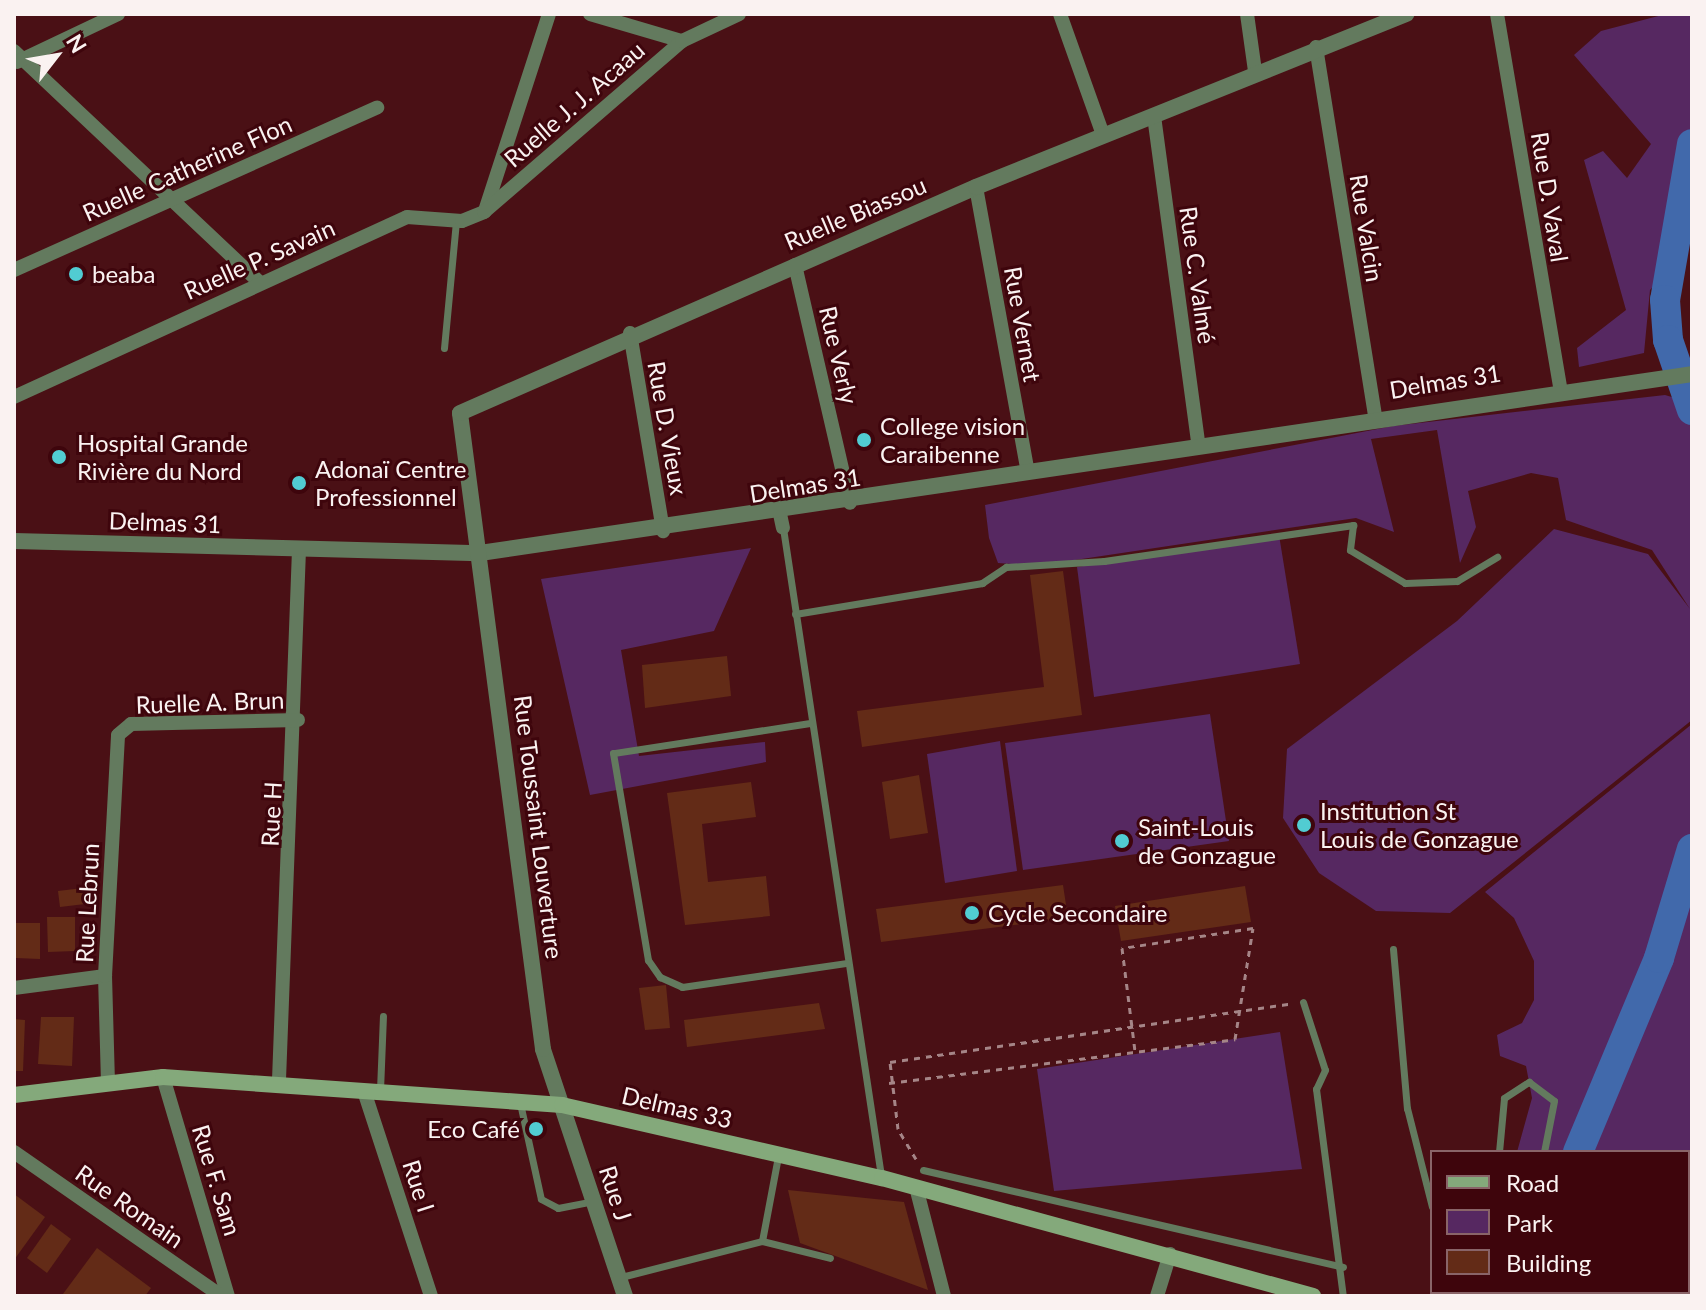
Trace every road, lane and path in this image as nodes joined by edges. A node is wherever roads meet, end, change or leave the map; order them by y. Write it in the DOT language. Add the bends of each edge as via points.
graph roads {
  1 [pos="118,14"];
  2 [pos="549,14"];
  3 [pos="590,14"];
  4 [pos="739,14"];
  5 [pos="1060,14"];
  6 [pos="1247,14"];
  7 [pos="1407,14"];
  8 [pos="1497,14"];
  9 [pos="682,41"];
  10 [pos="1316,47"];
  11 [pos="17,58"];
  12 [pos="1255,71"];
  13 [pos="377,108"];
  14 [pos="1154,116"];
  15 [pos="1103,135"];
  16 [pos="976,187"];
  17 [pos="170,200"];
  18 [pos="484,212"];
  19 [pos="456,220"];
  20 [pos="795,265"];
  21 [pos="14,270"];
  22 [pos="259,282"];
  23 [pos="630,333"];
  24 [pos="444,348"];
  25 [pos="1692,374"];
  26 [pos="1560,388"];
  27 [pos="14,397"];
  28 [pos="1375,416"];
  29 [pos="1198,441"];
  30 [pos="1027,468"];
  31 [pos="850,503"];
  32 [pos="782,521"];
  33 [pos="663,531"];
  34 [pos="14,541"];
  35 [pos="299,550"];
  36 [pos="480,553"];
  37 [pos="1497,557"];
  38 [pos="795,614"];
  39 [pos="298,720"];
  40 [pos="810,723"];
  41 [pos="124,728"];
  42 [pos="1393,949"];
  43 [pos="847,963"];
  44 [pos="105,976"];
  45 [pos="14,988"];
  46 [pos="1303,1002"];
  47 [pos="1241,1010"];
  48 [pos="383,1016"];
  49 [pos="1131,1025"];
  50 [pos="1135,1051"];
  51 [pos="163,1077"];
  52 [pos="279,1080"];
  53 [pos="108,1083"];
  54 [pos="889,1083"];
  55 [pos="372,1091"];
  56 [pos="14,1095"];
  57 [pos="520,1102"];
  58 [pos="562,1105"];
  59 [pos="1499,1150"];
  60 [pos="1544,1150"];
  61 [pos="14,1152"];
  62 [pos="779,1154"];
  63 [pos="923,1170"];
  64 [pos="882,1178"];
  65 [pos="916,1187"];
  66 [pos="1430,1199"];
  67 [pos="593,1201"];
  68 [pos="762,1241"];
  69 [pos="1170,1254"];
  70 [pos="830,1258"];
  71 [pos="1343,1267"];
  72 [pos="619,1278"];
  73 [pos="221,1296"];
  74 [pos="228,1296"];
  75 [pos="431,1296"];
  76 [pos="625,1296"];
  77 [pos="944,1296"];
  78 [pos="1157,1296"];
  79 [pos="1313,1296"];
  80 [pos="1343,1296"];
  1 -- 11 [label="street"];
  2 -- 18 [label="street"];
  3 -- 9 [label="street"];
  4 -- 9 [label="street, Ruelle J. J. Acaau"];
  5 -- 15 [label="street"];
  6 -- 12 [label="street"];
  7 -- 10 [label="street, Ruelle Biassou"];
  8 -- 26 [label="street, Rue D. Vaval"];
  9 -- 18 [label="street, Ruelle J. J. Acaau"];
  10 -- 12 [label="street, Ruelle Biassou"];
  10 -- 28 [label="street, Rue Valcin"];
  11 -- 17 [label="street"];
  12 -- 14 [label="street, Ruelle Biassou"];
  13 -- 17 [label="street, Ruelle Catherine Flon"];
  14 -- 15 [label="street, Ruelle Biassou"];
  14 -- 29 [label="street, Rue C. Valmé"];
  15 -- 16 [label="street, Ruelle Biassou"];
  16 -- 20 [label="street, Ruelle Biassou"];
  16 -- 30 [label="street, Rue Vernet"];
  17 -- 21 [label="street, Ruelle Catherine Flon"];
  17 -- 22 [label="street"];
  18 -- 19 [label="street, Ruelle P. Savain"];
  19 -- 22 [label="street, Ruelle P. Savain" via="407,217"];
  19 -- 24 [label="lane"];
  20 -- 23 [label="street, Ruelle Biassou"];
  20 -- 31 [label="street, Rue Verly"];
  22 -- 27 [label="street, Ruelle P. Savain"];
  23 -- 33 [label="street, Rue D. Vieux"];
  23 -- 36 [label="street, Ruelle Biassou" via="460,413"];
  25 -- 26 [label="street, Delmas 31"];
  26 -- 28 [label="street, Delmas 31"];
  28 -- 29 [label="street, Delmas 31"];
  29 -- 30 [label="street, Delmas 31"];
  30 -- 31 [label="street, Delmas 31"];
  31 -- 32 [label="street, Delmas 31"];
  32 -- 33 [label="street, Delmas 31"];
  32 -- 38 [label="lane"];
  33 -- 36 [label="street, Delmas 31"];
  34 -- 35 [label="street, Delmas 31"];
  35 -- 36 [label="street, Delmas 31"];
  35 -- 39 [label="street, Rue H"];
  36 -- 58 [label="street, Rue Toussaint Louverture" via="543,1049"];
  37 -- 38 [label="lane" via="1457,581 1405,583 1350,550 1353,525 1104,561 1006,567 982,583"];
  38 -- 40 [label="lane"];
  39 -- 41 [label="street, Ruelle A. Brun"];
  39 -- 52 [label="street, Rue H"];
  40 -- 43 [label="lane"];
  40 -- 43 [label="lane" via="613,753 648,960 660,977 682,987"];
  41 -- 44 [label="street, Rue Lebrun"];
  42 -- 66 [label="lane" via="1407,1108"];
  43 -- 64 [label="lane"];
  44 -- 45 [label="street"];
  44 -- 53 [label="street, Rue Lebrun"];
  46 -- 47 [label="path"];
  46 -- 71 [label="lane" via="1325,1070 1316,1089"];
  47 -- 49 [label="path"];
  47 -- 49 [label="path" via="1253,928 1122,948"];
  47 -- 50 [label="path" via="1235,1039"];
  48 -- 55 [label="lane"];
  49 -- 50 [label="path"];
  49 -- 54 [label="path" via="890,1062"];
  50 -- 54 [label="path"];
  51 -- 52 [label="main road, Delmas 33"];
  51 -- 53 [label="main road, Delmas 33"];
  51 -- 74 [label="street, Rue F. Sam"];
  52 -- 55 [label="main road, Delmas 33"];
  53 -- 56 [label="main road, Delmas 33"];
  54 -- 63 [label="path" via="898,1129"];
  55 -- 57 [label="main road, Delmas 33"];
  55 -- 75 [label="street, Rue I"];
  57 -- 58 [label="main road, Delmas 33"];
  57 -- 67 [label="lane" via="541,1199 558,1208"];
  58 -- 62 [label="main road, Delmas 33"];
  58 -- 67 [label="street, Rue J"];
  59 -- 60 [label="lane" via="1504,1098 1529,1082 1554,1101"];
  61 -- 73 [label="street, Rue Romain"];
  62 -- 64 [label="main road, Delmas 33"];
  62 -- 68 [label="lane"];
  63 -- 71 [label="lane"];
  64 -- 65 [label="main road, Delmas 33"];
  65 -- 69 [label="main road, Delmas 33"];
  65 -- 77 [label="street"];
  67 -- 72 [label="street, Rue J"];
  68 -- 70 [label="lane"];
  68 -- 72 [label="lane"];
  69 -- 78 [label="street"];
  69 -- 79 [label="main road, Delmas 33"];
  71 -- 80 [label="lane"];
  72 -- 76 [label="street, Rue J"];
}
